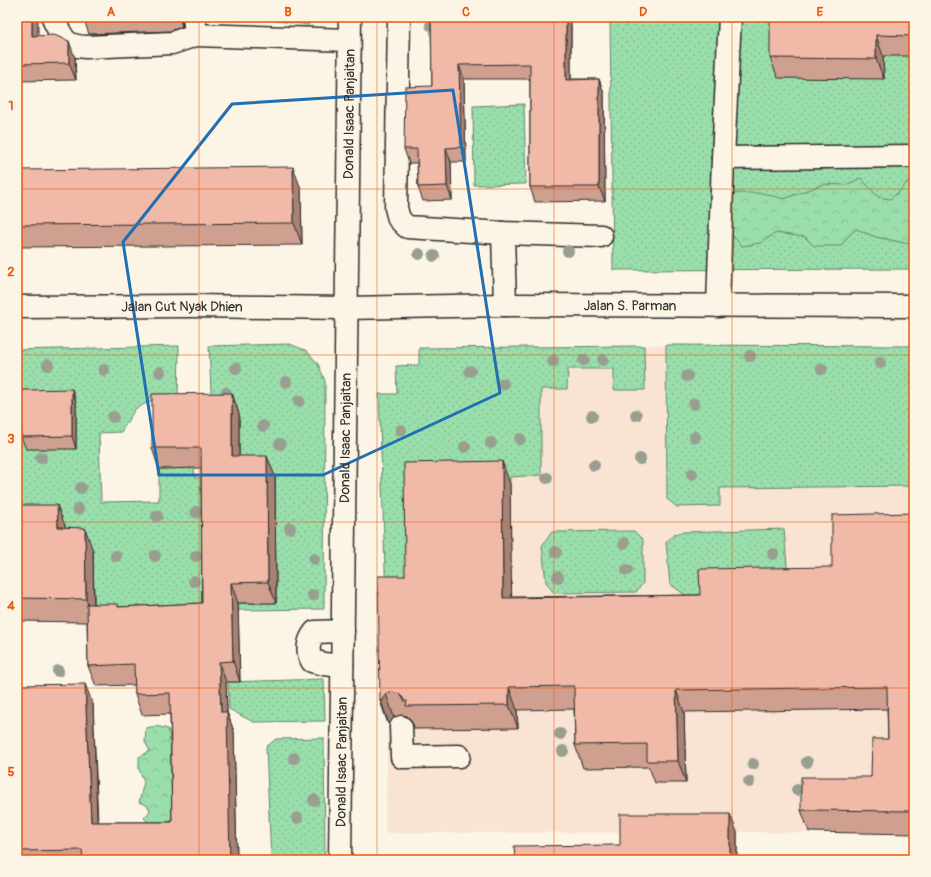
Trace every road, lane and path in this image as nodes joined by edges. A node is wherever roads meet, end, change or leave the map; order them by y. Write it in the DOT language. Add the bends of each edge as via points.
graph roads {
  1 [pos="350,17"];
  2 [pos="399,17"];
  3 [pos="730,17"];
  4 [pos="54,21"];
  5 [pos="195,26"];
  6 [pos="349,40"];
  7 [pos="914,156"];
  8 [pos="723,158"];
  9 [pos="503,233"];
  10 [pos="601,236"];
  11 [pos="504,305"];
  12 [pos="718,306"];
  13 [pos="914,306"];
  14 [pos="17,307"];
  15 [pos="346,308"];
  16 [pos="343,631"];
  17 [pos="342,666"];
  18 [pos="401,727"];
  19 [pos="459,756"];
  20 [pos="340,860"];
  1 -- 6 [label="street, Donald Isaac Panjaitan"];
  2 -- 9 [label="street" via="396,208 399,219 406,227"];
  3 -- 8 [label="street"];
  4 -- 5 [label="street" via="65,41 74,46 86,47 172,43"];
  5 -- 6 [label="street"];
  6 -- 15 [label="street, Donald Isaac Panjaitan"];
  7 -- 8 [label="street"];
  8 -- 12 [label="street"];
  9 -- 10 [label="street"];
  9 -- 11 [label="street"];
  11 -- 12 [label="street, Jalan S. Parman"];
  11 -- 15 [label="street, Jalan S. Parman"];
  12 -- 13 [label="street, Jalan S. Parman"];
  14 -- 15 [label="street, Jalan Cut Nyak Dhien"];
  15 -- 16 [label="street, Donald Isaac Panjaitan"];
  16 -- 17 [label="street, Donald Isaac Panjaitan"];
  16 -- 17 [label="street" via="315,632 310,639 308,654 312,661"];
  17 -- 20 [label="street, Donald Isaac Panjaitan"];
  18 -- 19 [label="street" via="402,757"];
}
